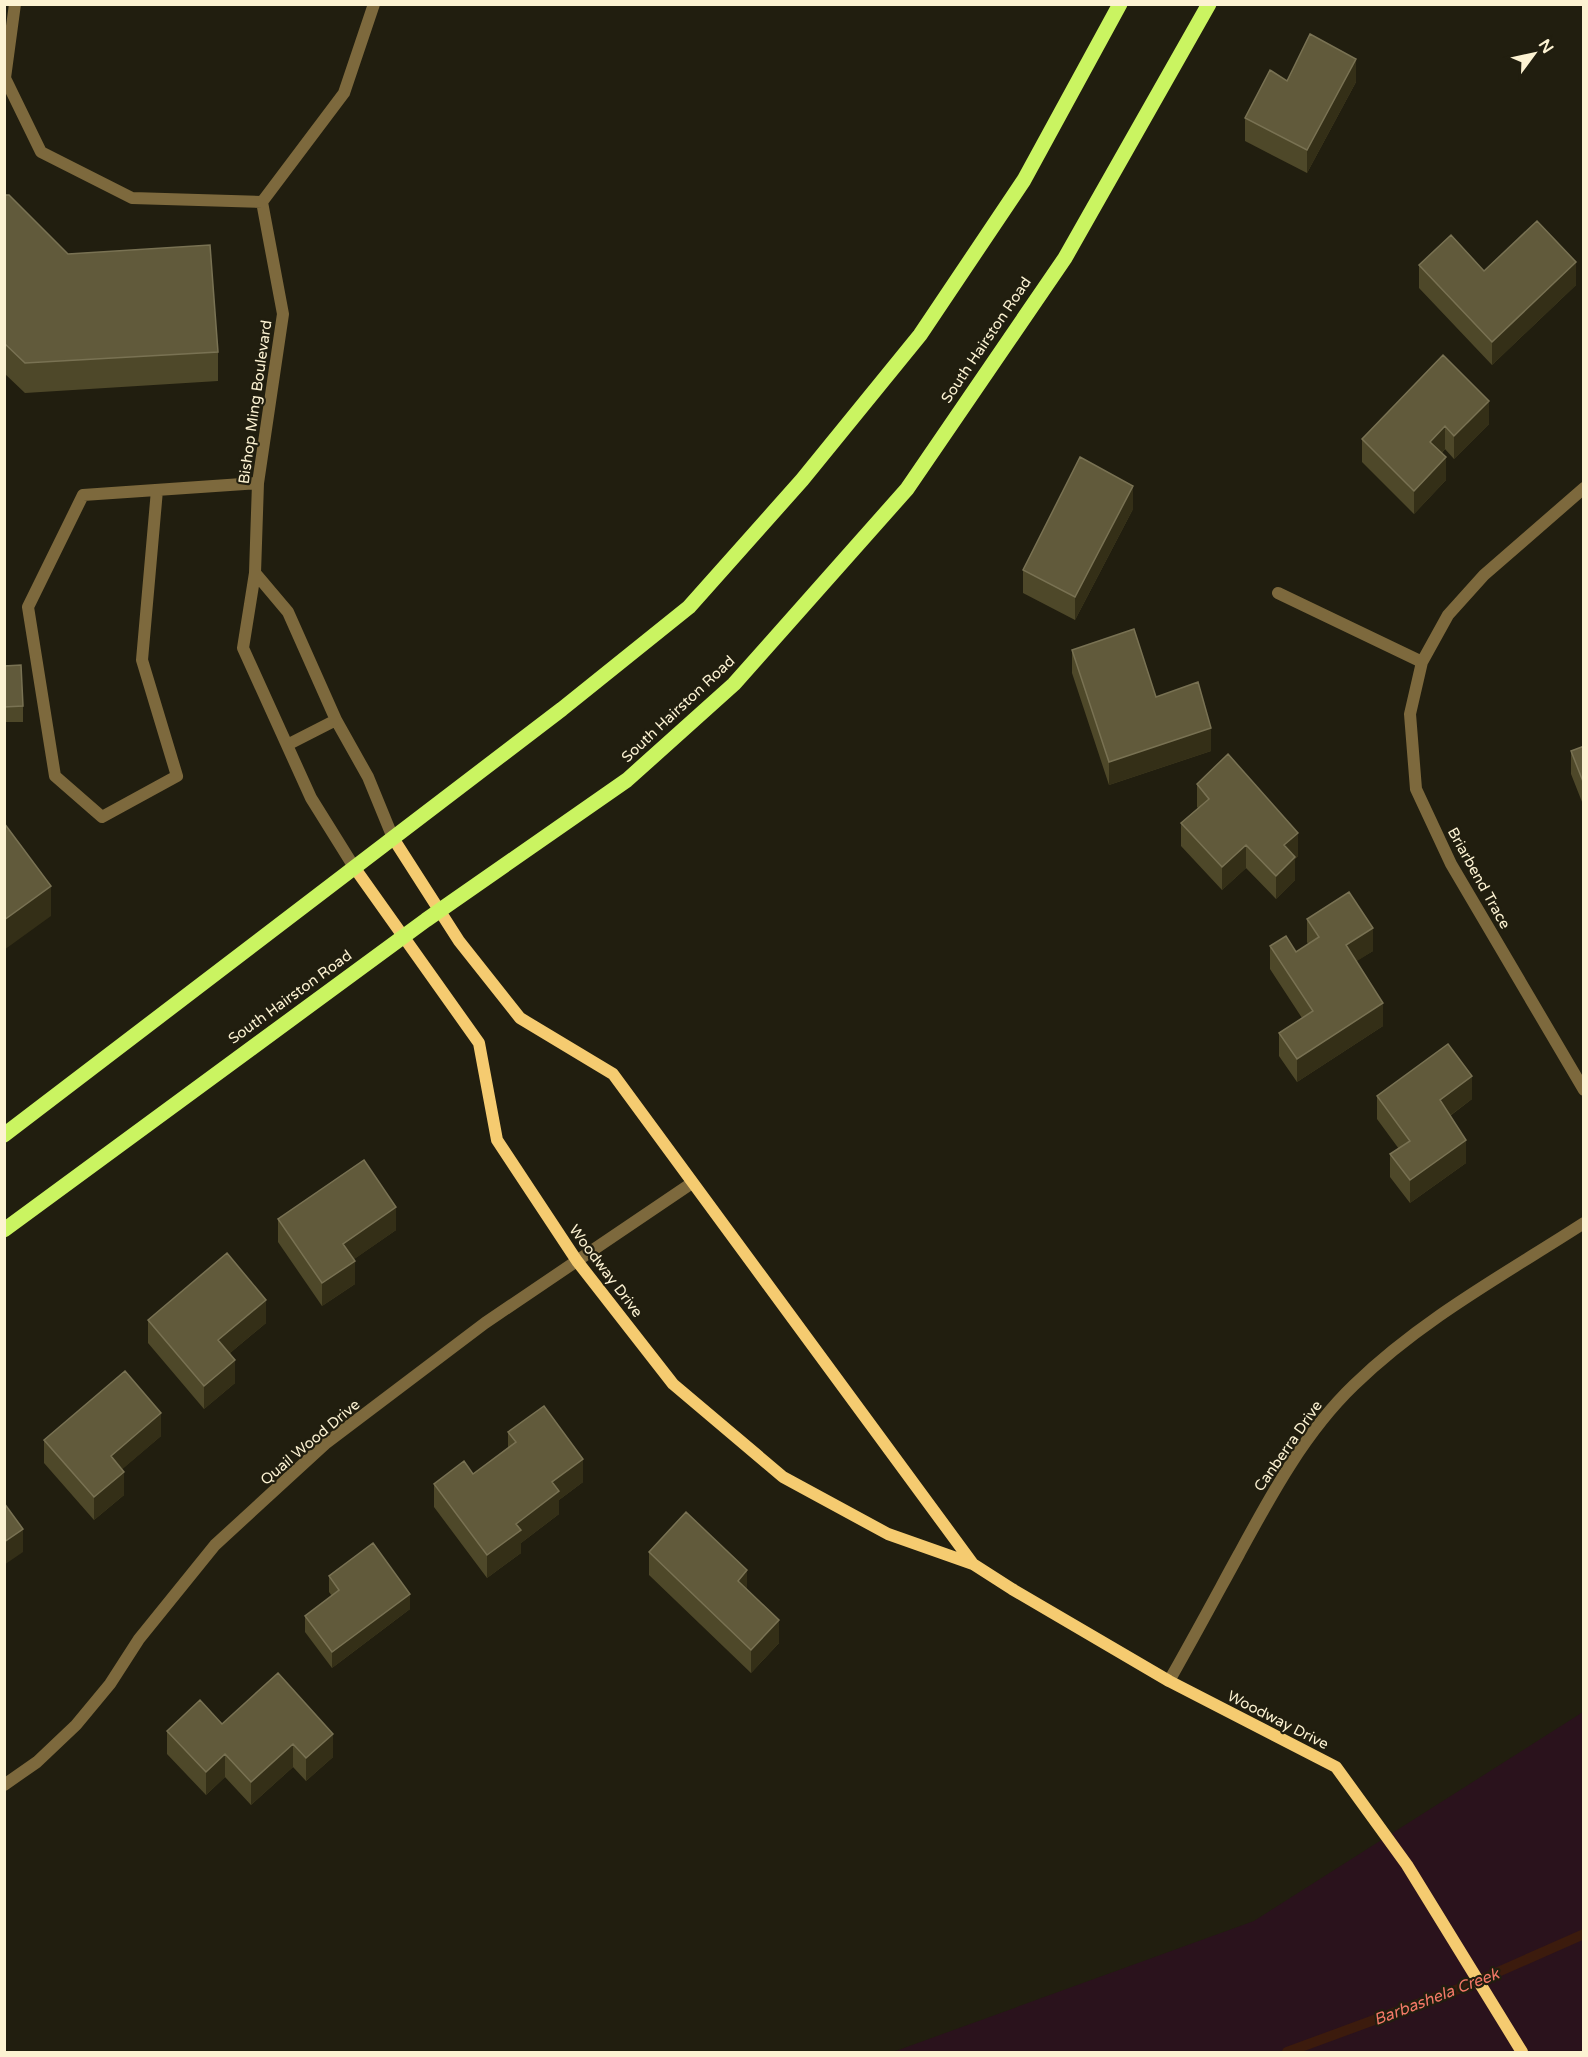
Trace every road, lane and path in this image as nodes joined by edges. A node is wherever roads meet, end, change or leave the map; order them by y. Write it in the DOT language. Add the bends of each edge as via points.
graph roads {
  1 [pos="15,4"];
  2 [pos="374,4"];
  3 [pos="1120,4"];
  4 [pos="1209,4"];
  5 [pos="262,202"];
  6 [pos="258,483"];
  7 [pos="1584,488"];
  8 [pos="157,490"];
  9 [pos="255,573"];
  10 [pos="1278,593"];
  11 [pos="1422,662"];
  12 [pos="336,720"];
  13 [pos="287,745"];
  14 [pos="393,838"];
  15 [pos="354,867"];
  16 [pos="439,911"];
  17 [pos="403,937"];
  18 [pos="1584,1090"];
  19 [pos="4,1135"];
  20 [pos="692,1183"];
  21 [pos="1584,1223"];
  22 [pos="4,1230"];
  23 [pos="577,1261"];
  24 [pos="974,1564"];
  25 [pos="1169,1681"];
  26 [pos="4,1785"];
  27 [pos="1522,2052"];
  1 -- 5 [label="street" via="5,78 41,152 132,198"];
  2 -- 5 [label="street" via="344,93"];
  3 -- 14 [label="main road" via="1024,180 920,335 802,480 688,607"];
  4 -- 16 [label="main road, South Hairston Road" via="1065,258 907,489 734,684 627,780"];
  5 -- 6 [label="street, Bishop Ming Boulevard" via="283,314"];
  6 -- 8 [label="street"];
  6 -- 9 [label="street, Bishop Ming Boulevard"];
  7 -- 11 [label="street, Briarbend Trace" via="1484,575 1448,615"];
  8 -- 8 [label="street" via="83,495 27,607 55,776 102,818 177,776 142,660"];
  9 -- 12 [label="street" via="288,612"];
  9 -- 13 [label="street, Bishop Ming Boulevard" via="243,648"];
  10 -- 11 [label="street"];
  11 -- 18 [label="street, Briarbend Trace" via="1410,714 1416,789 1451,864"];
  12 -- 13 [label="street"];
  12 -- 14 [label="street" via="368,777"];
  13 -- 15 [label="street, Bishop Ming Boulevard" via="311,798"];
  14 -- 15 [label="main road"];
  14 -- 16 [label="street, Woodway Drive"];
  15 -- 17 [label="street, Woodway Drive"];
  15 -- 19 [label="main road"];
  16 -- 17 [label="main road, South Hairston Road"];
  16 -- 20 [label="street, Woodway Drive" via="520,1018 613,1074"];
  17 -- 22 [label="main road, South Hairston Road"];
  17 -- 23 [label="street, Woodway Drive" via="479,1042 497,1140"];
  20 -- 23 [label="street, Quail Wood Drive"];
  20 -- 24 [label="street, Woodway Drive"];
  21 -- 25 [label="street, Canberra Drive" via="1484,1285 1392,1350 1352,1387 1317,1427 1268,1502"];
  23 -- 24 [label="street, Woodway Drive" via="673,1384 783,1477 888,1534"];
  23 -- 26 [label="street, Quail Wood Drive" via="485,1323 325,1444 215,1545 76,1725 37,1762"];
  24 -- 25 [label="street, Woodway Drive"];
  25 -- 27 [label="street, Woodway Drive" via="1336,1767 1407,1865"];
}
